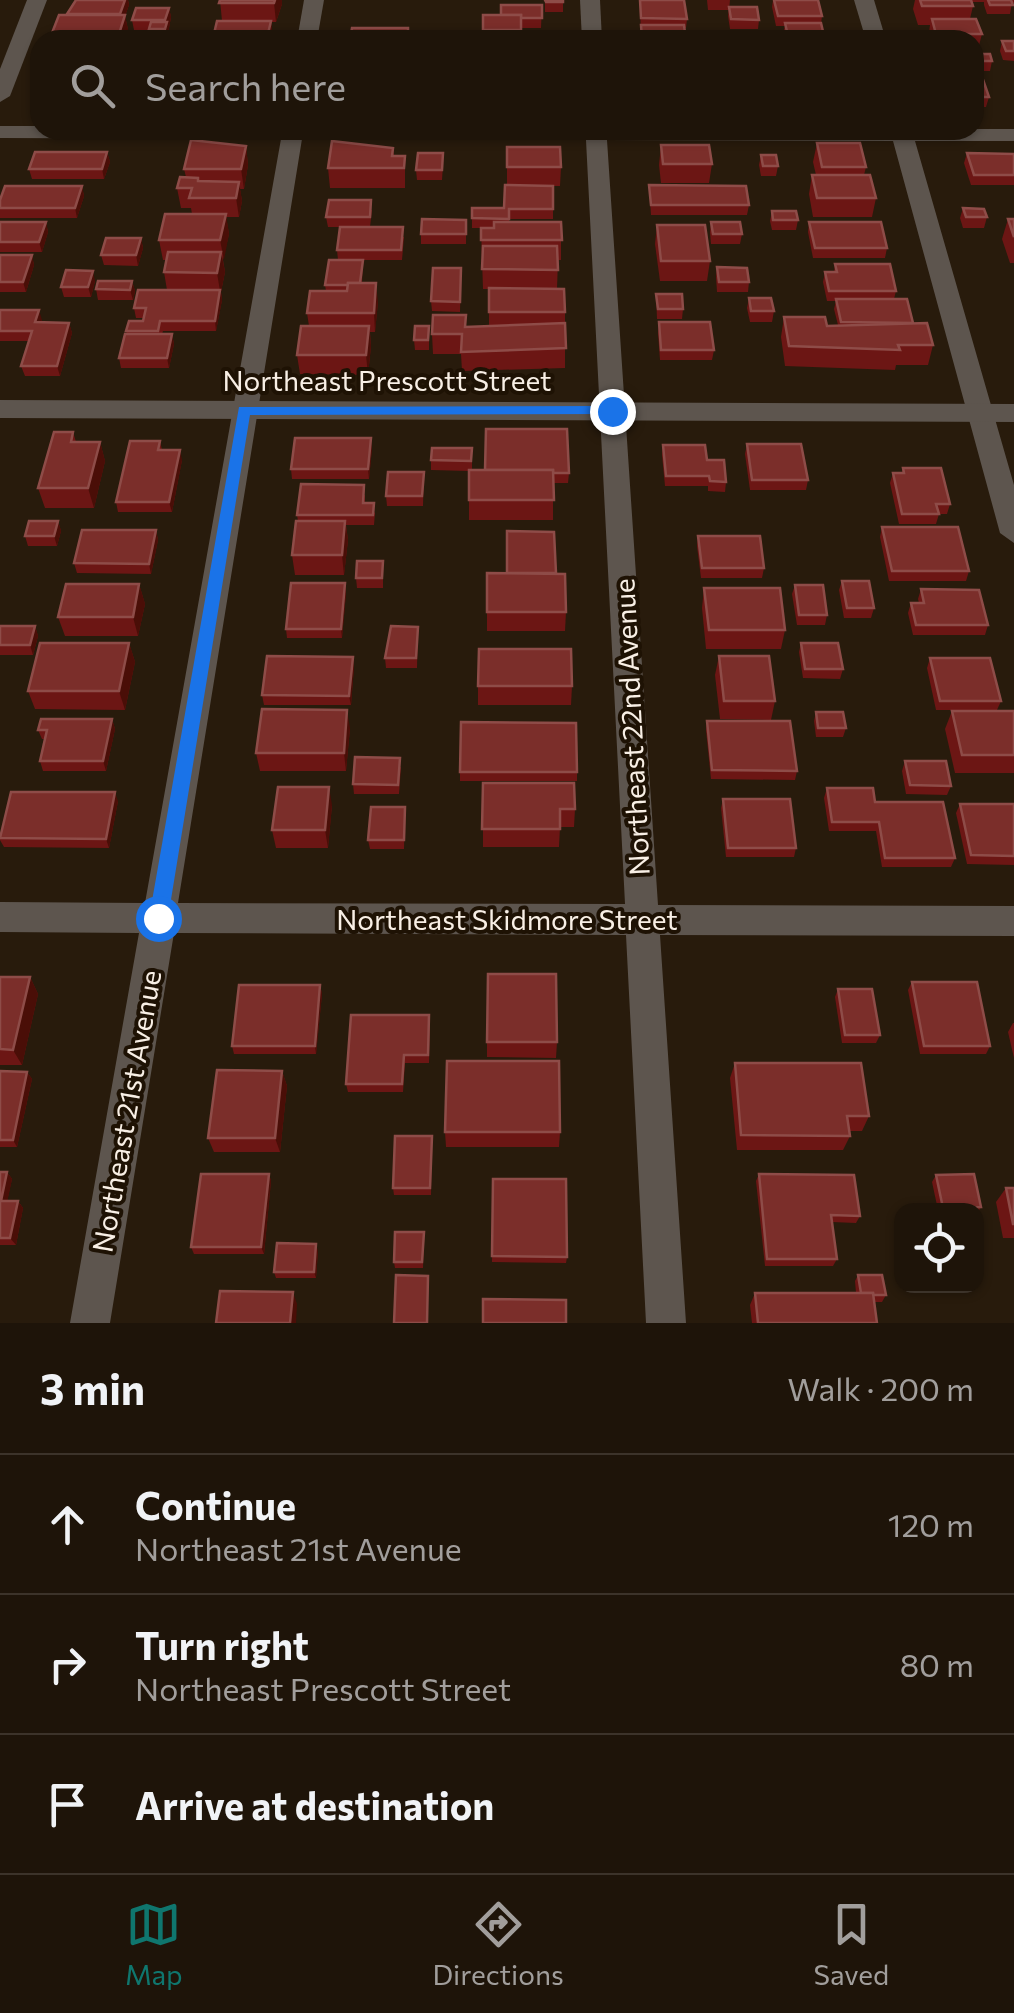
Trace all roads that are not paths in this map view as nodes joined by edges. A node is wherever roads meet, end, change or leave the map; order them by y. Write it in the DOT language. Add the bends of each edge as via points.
graph roads {
  1 [pos="37,0"];
  2 [pos="314,0"];
  3 [pos="590,0"];
  4 [pos="864,0"];
  5 [pos="309,30"];
  6 [pos="592,30"];
  7 [pos="873,30"];
  8 [pos="0,96"];
  9 [pos="0,132"];
  10 [pos="30,132"];
  11 [pos="984,134"];
  12 [pos="1014,135"];
  13 [pos="290,140"];
  14 [pos="596,140"];
  15 [pos="904,140"];
  16 [pos="0,409"];
  17 [pos="244,410"];
  18 [pos="612,411"];
  19 [pos="979,412"];
  20 [pos="1014,412"];
  21 [pos="1014,533"];
  22 [pos="0,917"];
  23 [pos="158,918"];
  24 [pos="643,920"];
  25 [pos="1014,921"];
  26 [pos="90,1323"];
  27 [pos="666,1323"];
  1 -- 8 [label="street"];
  2 -- 5 [label="street"];
  3 -- 6 [label="street"];
  4 -- 7 [label="street"];
  9 -- 10 [label="street"];
  11 -- 12 [label="street"];
  13 -- 17 [label="street, Northeast 21st Avenue"];
  14 -- 18 [label="street, Northeast 22nd Avenue"];
  15 -- 19 [label="street"];
  16 -- 17 [label="street, Northeast Prescott Street"];
  17 -- 18 [label="street, Northeast Prescott Street"];
  17 -- 23 [label="street, Northeast 21st Avenue"];
  18 -- 19 [label="street, Northeast Prescott Street"];
  18 -- 24 [label="street, Northeast 22nd Avenue"];
  19 -- 20 [label="street, Northeast Prescott Street"];
  19 -- 21 [label="street"];
  22 -- 23 [label="street, Northeast Skidmore Street"];
  23 -- 24 [label="street, Northeast Skidmore Street"];
  23 -- 26 [label="street, Northeast 21st Avenue"];
  24 -- 25 [label="street, Northeast Skidmore Street"];
  24 -- 27 [label="street, Northeast 22nd Avenue"];
}
